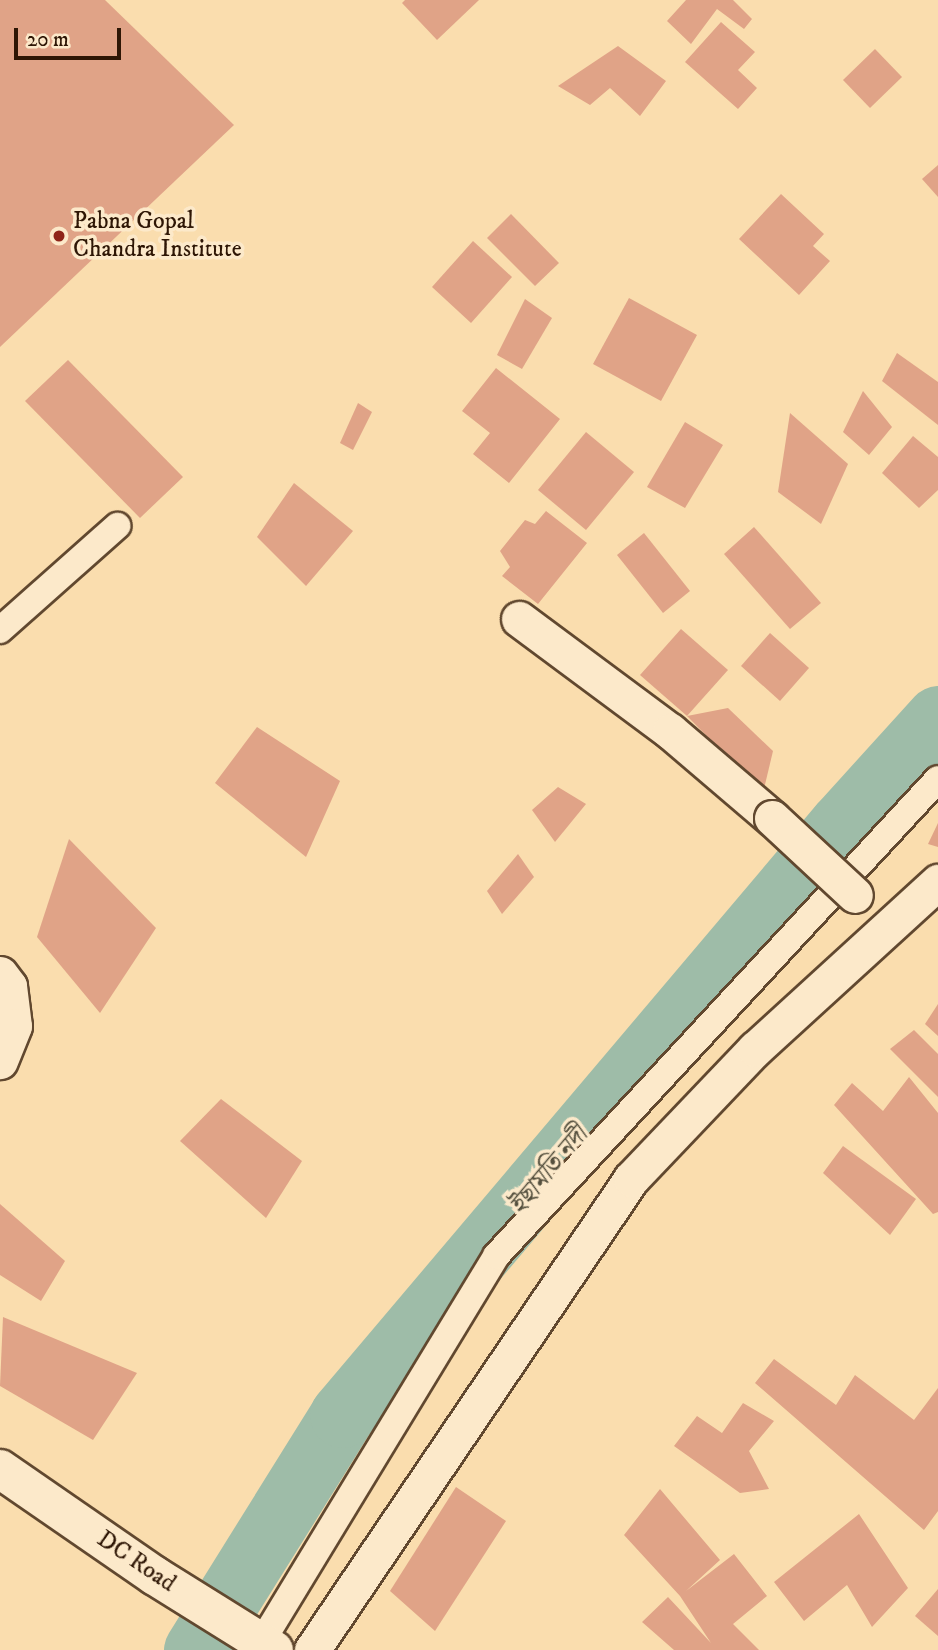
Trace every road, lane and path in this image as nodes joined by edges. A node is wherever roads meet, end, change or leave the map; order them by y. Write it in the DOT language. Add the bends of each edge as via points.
graph roads {
  1 [pos="117,526"];
  2 [pos="519,619"];
  3 [pos="0,630"];
  4 [pos="938,779"];
  5 [pos="938,882"];
  6 [pos="889,928"];
  7 [pos="0,974"];
  8 [pos="0,1061"];
  9 [pos="0,1469"];
  10 [pos="268,1646"];
  11 [pos="312,1650"];
  1 -- 3 [label="street"];
  2 -- 6 [label="street, bridge" via="670,731 772,818"];
  4 -- 10 [label="street" via="496,1256"];
  5 -- 6 [label="street"];
  6 -- 11 [label="street" via="755,1049 631,1179"];
  7 -- 8 [label="street" via="9,986 14,1026"];
  9 -- 10 [label="street, DC Road" via="155,1576"];
}
